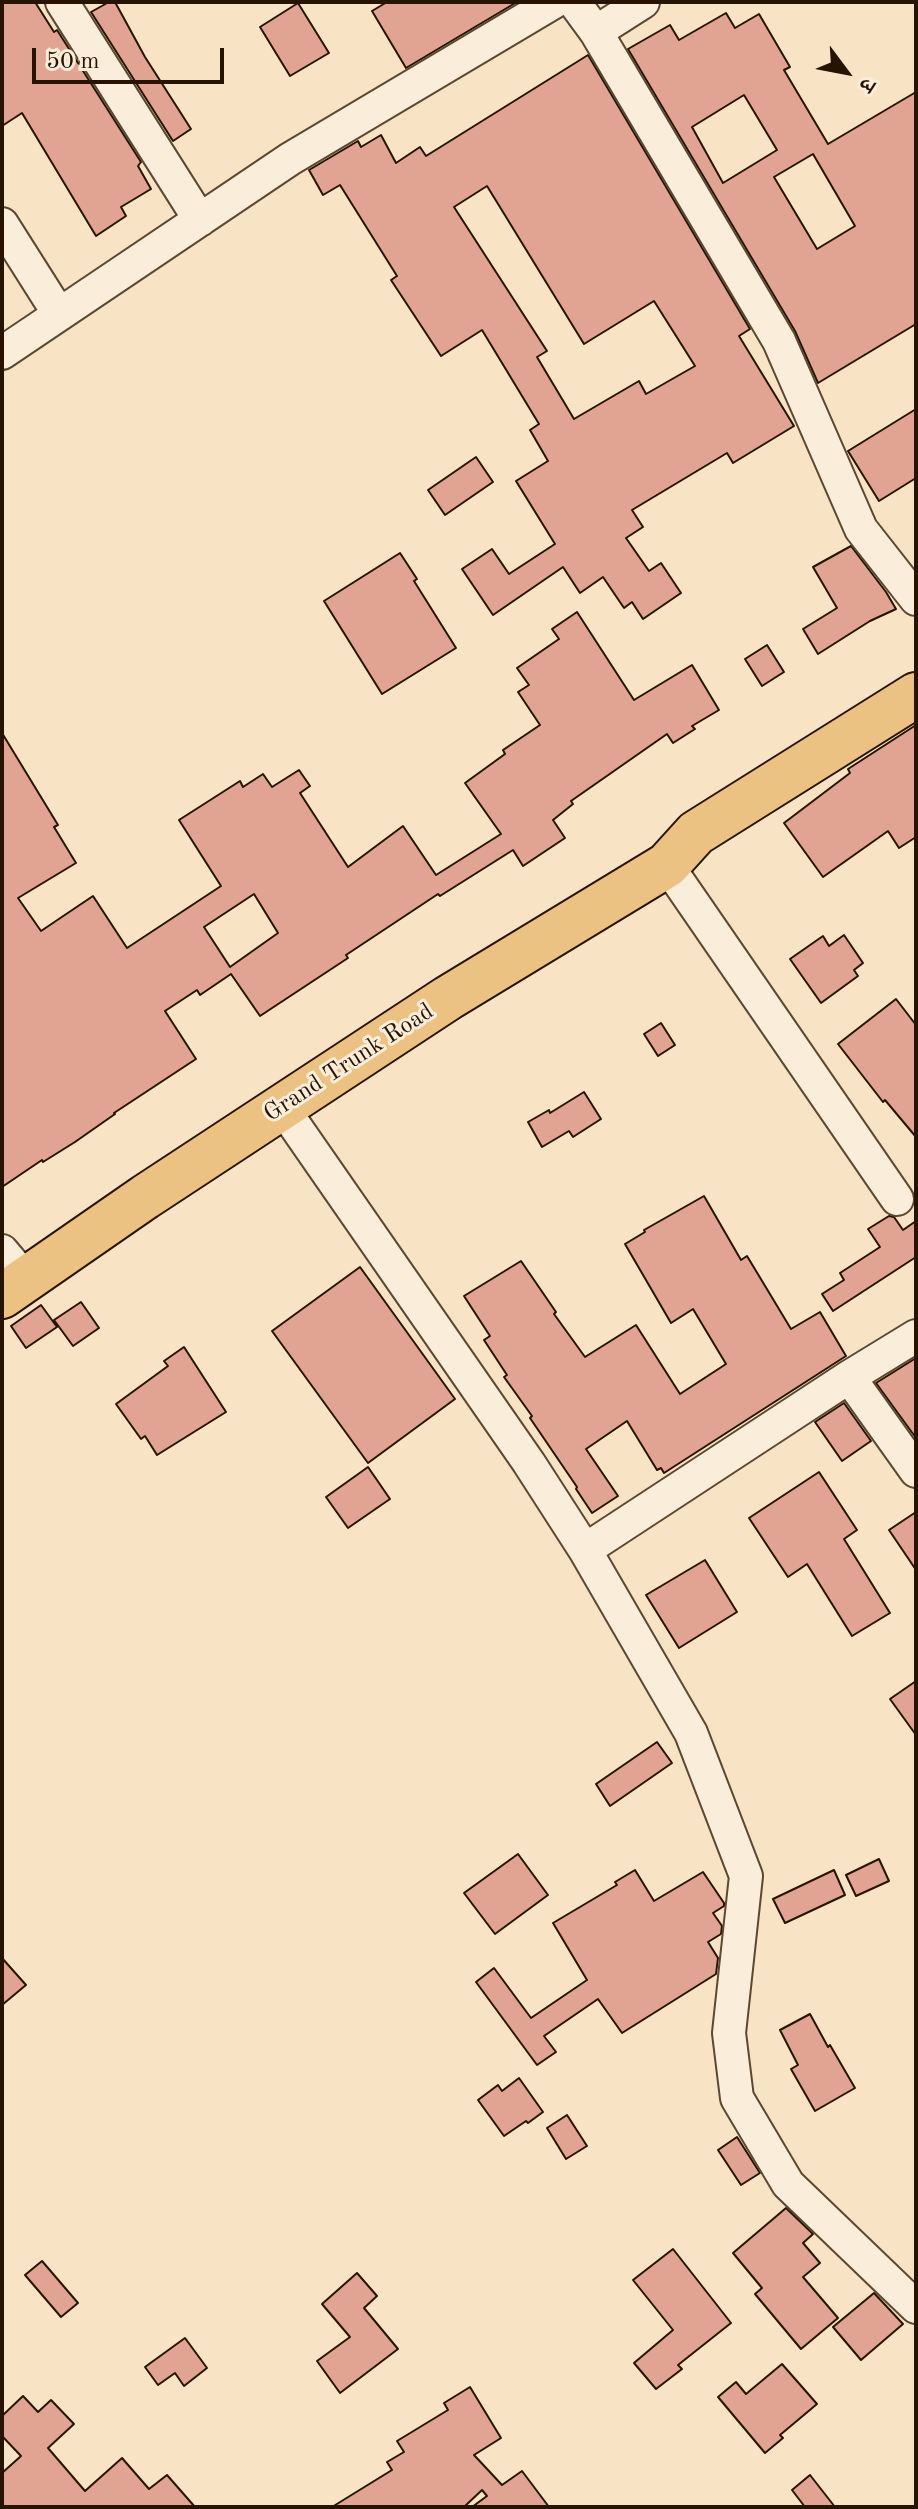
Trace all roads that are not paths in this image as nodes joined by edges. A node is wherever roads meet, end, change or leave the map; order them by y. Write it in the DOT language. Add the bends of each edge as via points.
graph roads {
  1 [pos="62,2"];
  2 [pos="554,2"];
  3 [pos="574,2"];
  4 [pos="643,2"];
  5 [pos="596,32"];
  6 [pos="200,220"];
  7 [pos="2,224"];
  8 [pos="59,314"];
  9 [pos="2,353"];
  10 [pos="916,599"];
  11 [pos="916,695"];
  12 [pos="682,849"];
  13 [pos="282,1107"];
  14 [pos="897,1199"];
  15 [pos="5,1270"];
  16 [pos="916,1336"];
  17 [pos="849,1377"];
  18 [pos="916,1471"];
  19 [pos="585,1550"];
  20 [pos="916,2307"];
  1 -- 6 [label="street"];
  2 -- 6 [label="street" via="290,159"];
  3 -- 5 [label="street"];
  4 -- 5 [label="street"];
  5 -- 10 [label="street" via="779,341 861,529"];
  6 -- 8 [label="street"];
  7 -- 8 [label="street"];
  8 -- 9 [label="street"];
  11 -- 12 [label="highway, Grand Trunk Road"];
  12 -- 13 [label="highway, Grand Trunk Road"];
  12 -- 14 [label="street"];
  12 -- 15 [label="highway, Grand Trunk Road" via="652,841 270,1087"];
  13 -- 15 [label="highway, Grand Trunk Road"];
  13 -- 19 [label="street"];
  16 -- 17 [label="street"];
  17 -- 18 [label="street"];
  17 -- 19 [label="street"];
  19 -- 20 [label="street" via="691,1733 746,1876 729,2033 737,2098 788,2184"];
}
